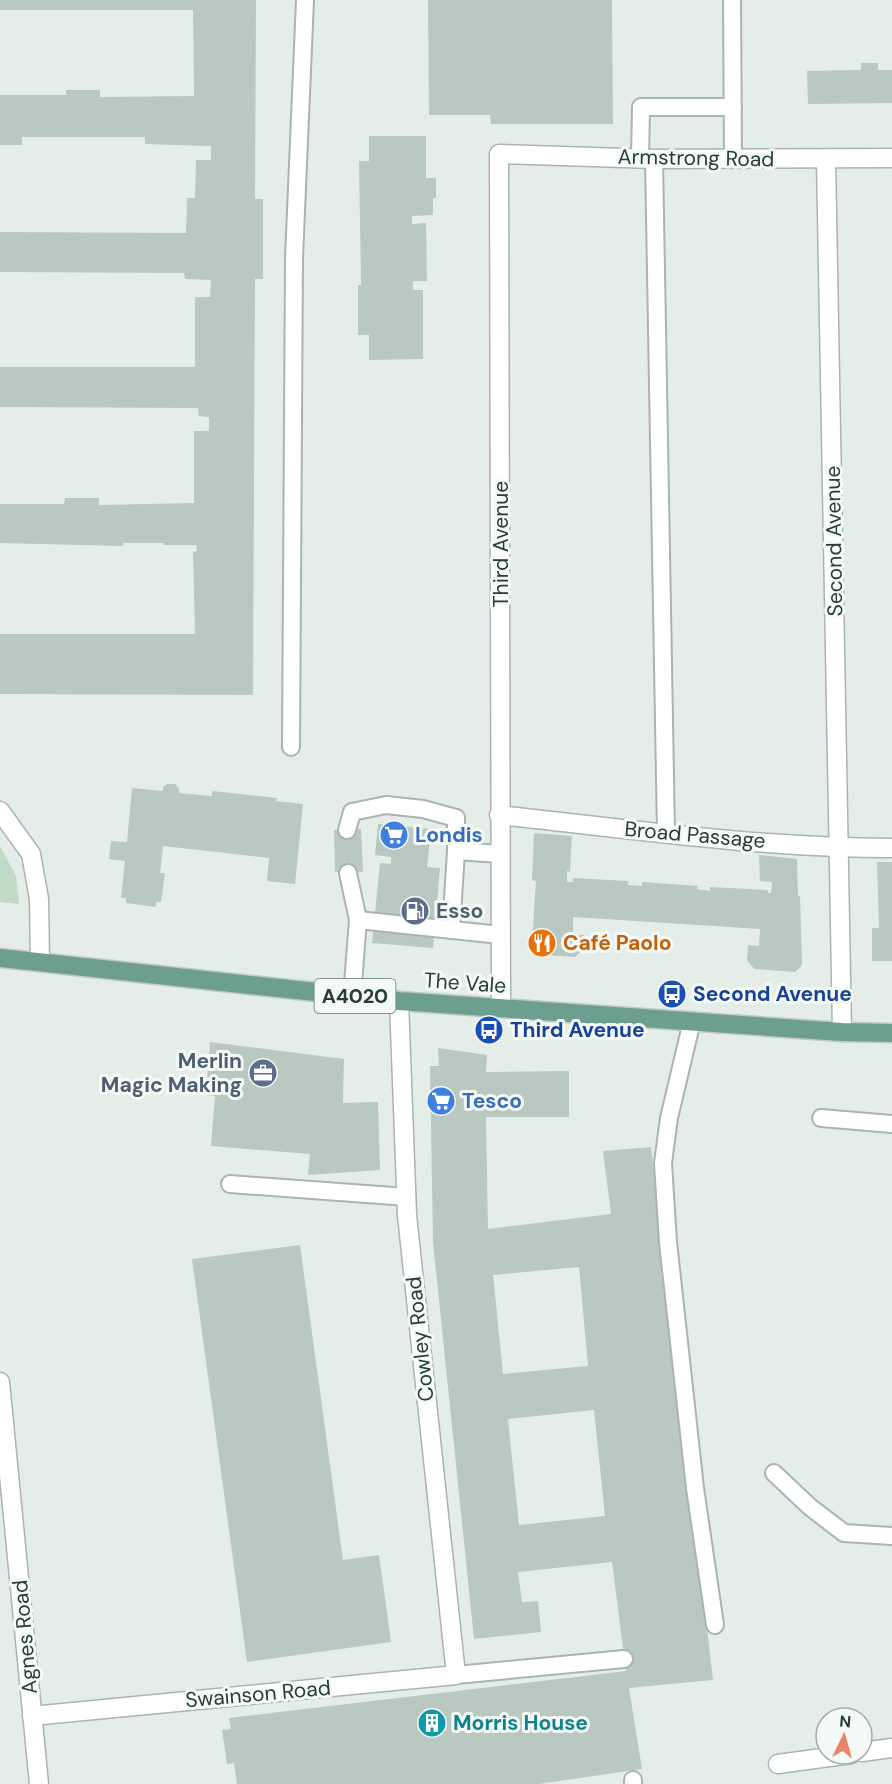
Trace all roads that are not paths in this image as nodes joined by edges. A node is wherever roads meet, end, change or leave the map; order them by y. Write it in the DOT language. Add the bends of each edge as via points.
graph roads {
  1 [pos="305,0"];
  2 [pos="732,0"];
  3 [pos="733,107"];
  4 [pos="499,154"];
  5 [pos="892,158"];
  6 [pos="647,159"];
  7 [pos="733,159"];
  8 [pos="825,159"];
  9 [pos="291,747"];
  10 [pos="0,811"];
  11 [pos="499,815"];
  12 [pos="347,830"];
  13 [pos="666,833"];
  14 [pos="838,848"];
  15 [pos="892,848"];
  16 [pos="456,851"];
  17 [pos="500,854"];
  18 [pos="348,873"];
  19 [pos="358,920"];
  20 [pos="451,930"];
  21 [pos="500,935"];
  22 [pos="0,958"];
  23 [pos="40,962"];
  24 [pos="352,996"];
  25 [pos="399,1001"];
  26 [pos="501,1007"];
  27 [pos="692,1021"];
  28 [pos="842,1032"];
  29 [pos="892,1033"];
  30 [pos="821,1118"];
  31 [pos="892,1124"];
  32 [pos="231,1184"];
  33 [pos="407,1197"];
  34 [pos="0,1382"];
  35 [pos="774,1473"];
  36 [pos="892,1536"];
  37 [pos="715,1625"];
  38 [pos="624,1659"];
  39 [pos="456,1675"];
  40 [pos="32,1716"];
  41 [pos="892,1748"];
  42 [pos="874,1750"];
  43 [pos="814,1759"];
  44 [pos="778,1764"];
  45 [pos="39,1784"];
  1 -- 9 [label="lane" via="294,258"];
  2 -- 3 [label="lane"];
  3 -- 6 [label="lane" via="641,107"];
  3 -- 7 [label="lane"];
  4 -- 6 [label="street, Armstrong Road"];
  4 -- 11 [label="street, Third Avenue"];
  5 -- 8 [label="street, Armstrong Road"];
  6 -- 7 [label="street, Armstrong Road"];
  6 -- 13 [label="lane"];
  7 -- 8 [label="street, Armstrong Road"];
  8 -- 14 [label="street, Second Avenue"];
  10 -- 23 [label="street" via="31,854 39,899"];
  11 -- 13 [label="street, Broad Passage"];
  11 -- 17 [label="street, Third Avenue"];
  12 -- 16 [label="lane" via="352,812 386,805 423,809 456,818"];
  13 -- 14 [label="street, Broad Passage"];
  14 -- 15 [label="street, Broad Passage"];
  14 -- 28 [label="street, Second Avenue"];
  16 -- 17 [label="lane"];
  16 -- 20 [label="lane"];
  17 -- 21 [label="street, Third Avenue"];
  18 -- 19 [label="lane"];
  19 -- 20 [label="lane"];
  19 -- 24 [label="lane"];
  20 -- 21 [label="lane"];
  21 -- 26 [label="street, Third Avenue"];
  22 -- 23 [label="main road, The Vale / A4020"];
  23 -- 24 [label="main road, The Vale / A4020"];
  24 -- 25 [label="main road, The Vale / A4020"];
  25 -- 26 [label="main road, The Vale / A4020"];
  25 -- 33 [label="street, Cowley Road"];
  26 -- 27 [label="main road, The Vale / A4020"];
  27 -- 28 [label="main road, The Vale / A4020"];
  27 -- 37 [label="lane" via="669,1118 663,1163 695,1488"];
  28 -- 29 [label="main road, The Vale / A4020"];
  30 -- 31 [label="lane"];
  32 -- 33 [label="lane"];
  33 -- 39 [label="street, Cowley Road"];
  34 -- 40 [label="street, Agnes Road"];
  35 -- 36 [label="lane" via="844,1533"];
  38 -- 39 [label="lane, Swainson Road"];
  39 -- 40 [label="street, Swainson Road"];
  40 -- 45 [label="street, Agnes Road"];
  41 -- 42 [label="street"];
  43 -- 44 [label="street"];
}
